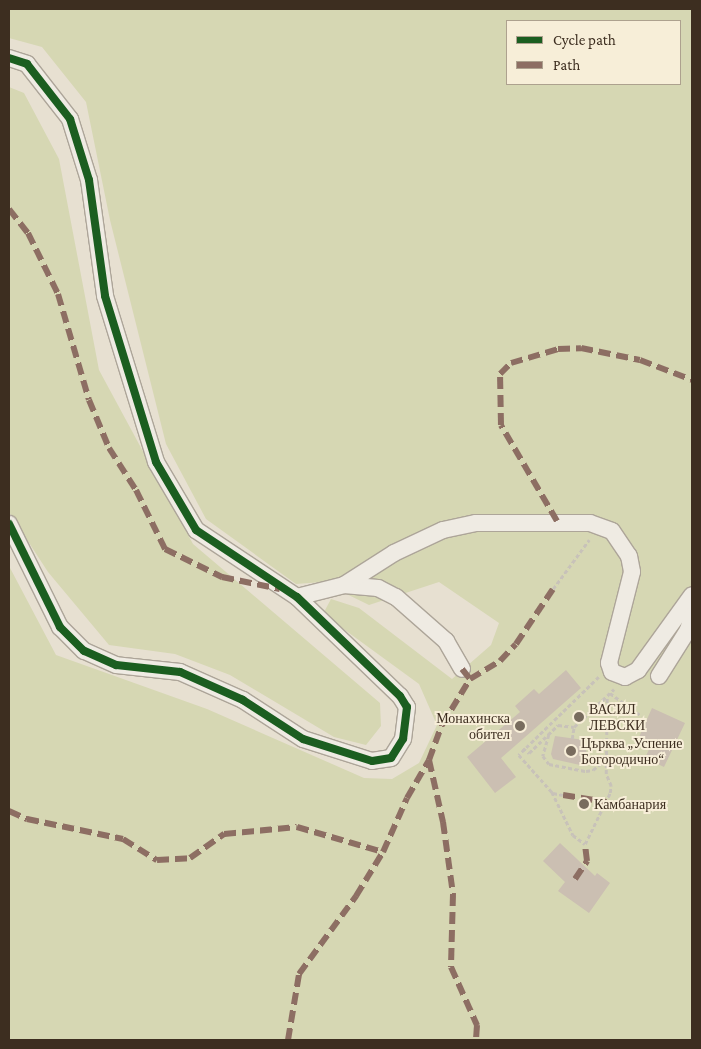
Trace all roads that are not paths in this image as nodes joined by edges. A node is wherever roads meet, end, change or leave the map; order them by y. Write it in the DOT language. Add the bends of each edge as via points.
graph roads {
  1 [pos="9,58"];
  2 [pos="9,524"];
  3 [pos="344,585"];
  4 [pos="692,595"];
  5 [pos="297,596"];
  6 [pos="692,616"];
  7 [pos="462,669"];
  8 [pos="659,676"];
  1 -- 5 [label="street" via="27,64 70,119 89,180 105,296 156,462 196,530 280,589"];
  2 -- 5 [label="street" via="60,628 84,651 116,665 180,672 243,700 303,739 372,761 391,758 403,739 407,707 338,633"];
  3 -- 4 [label="street" via="394,553 444,530 476,523 590,523 612,532 629,556 632,572 609,668 616,675 625,677 638,670"];
  3 -- 5 [label="street"];
  3 -- 7 [label="street" via="378,588 396,597 446,641"];
  6 -- 8 [label="street" via="688,630"];
}
